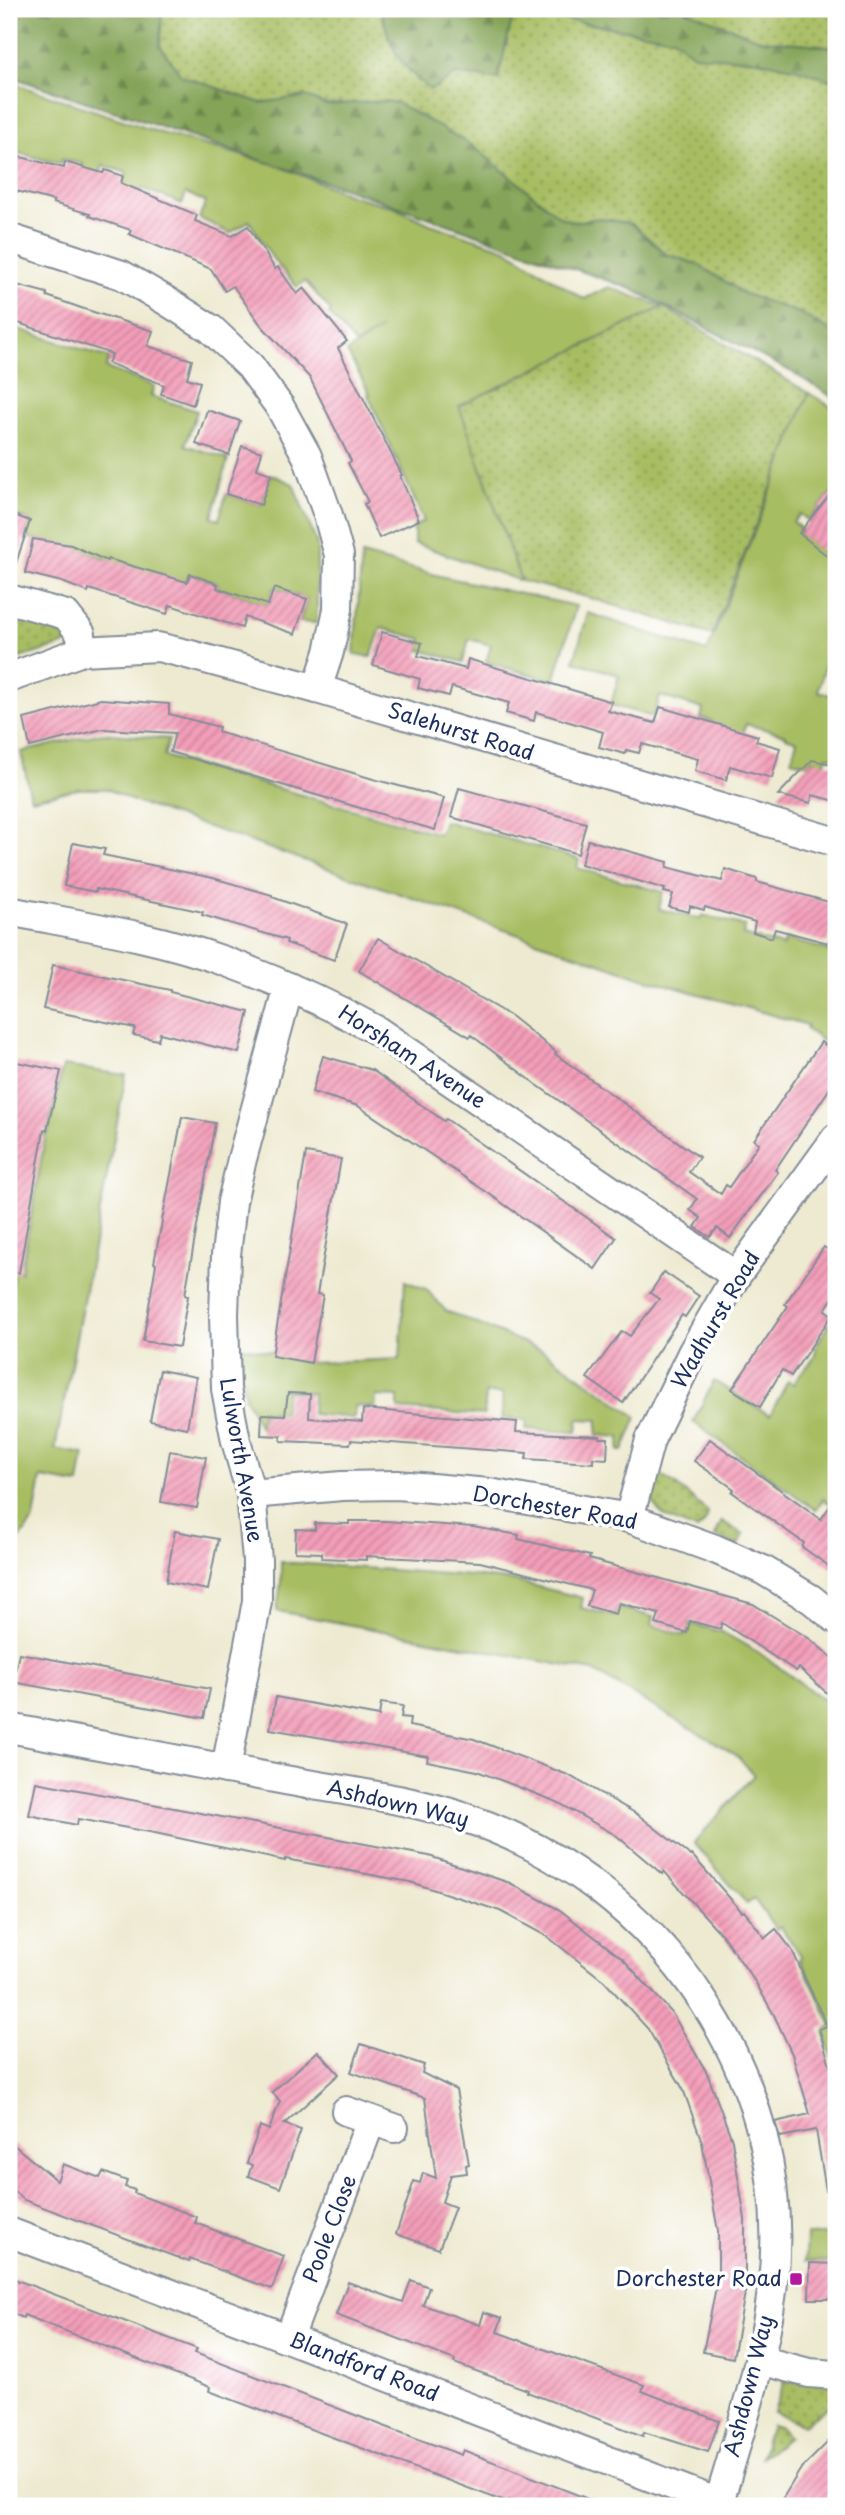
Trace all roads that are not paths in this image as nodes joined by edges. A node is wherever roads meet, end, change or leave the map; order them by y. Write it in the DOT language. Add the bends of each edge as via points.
graph roads {
  1 [pos="9,238"];
  2 [pos="9,599"];
  3 [pos="82,651"];
  4 [pos="9,678"];
  5 [pos="317,689"];
  6 [pos="836,842"];
  7 [pos="9,911"];
  8 [pos="289,988"];
  9 [pos="836,1138"];
  10 [pos="736,1276"];
  11 [pos="251,1494"];
  12 [pos="629,1518"];
  13 [pos="836,1619"];
  14 [pos="9,1728"];
  15 [pos="226,1769"];
  16 [pos="370,2120"];
  17 [pos="9,2232"];
  18 [pos="289,2338"];
  19 [pos="759,2360"];
  20 [pos="836,2375"];
  21 [pos="719,2505"];
  1 -- 5 [label="street" via="122,275 199,321 250,366 280,407 307,456 339,555 338,609"];
  2 -- 3 [label="street" via="66,615 81,634"];
  3 -- 4 [label="street, Salehurst Road"];
  3 -- 5 [label="street, Salehurst Road" via="158,648"];
  5 -- 6 [label="street, Salehurst Road"];
  7 -- 8 [label="street, Horsham Avenue" via="147,939 222,960"];
  8 -- 10 [label="street, Horsham Avenue" via="376,1030"];
  8 -- 11 [label="street, Lulworth Avenue" via="242,1159 226,1255 226,1389"];
  9 -- 10 [label="street, Wadhurst Road"];
  10 -- 12 [label="street, Wadhurst Road" via="650,1440"];
  11 -- 12 [label="street, Dorchester Road" via="397,1485 489,1493"];
  11 -- 15 [label="street, Lulworth Avenue" via="257,1601"];
  12 -- 13 [label="street, Dorchester Road" via="763,1570"];
  14 -- 15 [label="street, Ashdown Way"];
  15 -- 19 [label="street, Ashdown Way" via="397,1800 463,1817 526,1843 587,1879 653,1936 701,1995 724,2033 746,2081 764,2141 775,2239 772,2291"];
  16 -- 18 [label="street, Poole Close"];
  17 -- 18 [label="street, Blandford Road"];
  18 -- 21 [label="street, Blandford Road"];
  19 -- 20 [label="street"];
  19 -- 21 [label="street, Ashdown Way"];
}
